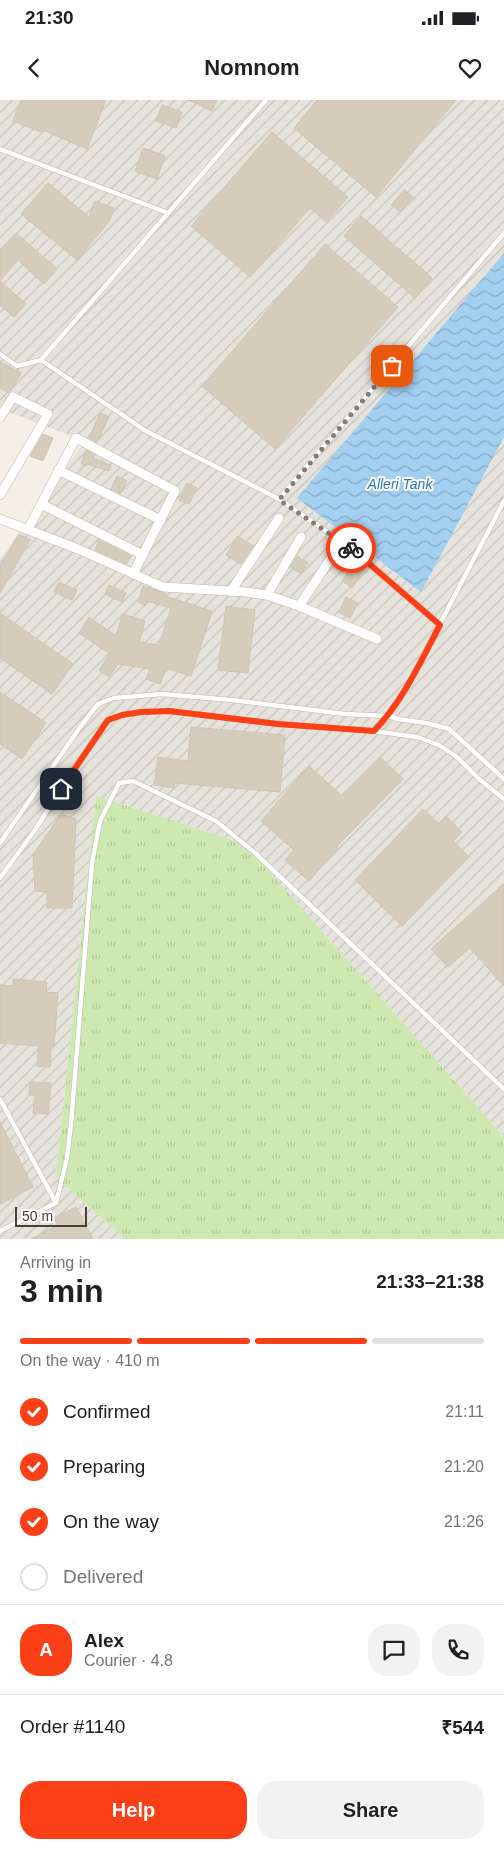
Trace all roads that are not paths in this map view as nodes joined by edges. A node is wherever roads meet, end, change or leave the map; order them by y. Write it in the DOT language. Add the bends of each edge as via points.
graph roads {
  1 [pos="266,100"];
  2 [pos="0,149"];
  3 [pos="168,213"];
  4 [pos="504,233"];
  5 [pos="0,354"];
  6 [pos="41,360"];
  7 [pos="0,418"];
  8 [pos="58,470"];
  9 [pos="0,494"];
  10 [pos="279,500"];
  11 [pos="504,502"];
  12 [pos="40,504"];
  13 [pos="279,518"];
  14 [pos="0,519"];
  15 [pos="161,520"];
  16 [pos="28,530"];
  17 [pos="301,537"];
  18 [pos="337,549"];
  19 [pos="143,555"];
  20 [pos="133,574"];
  21 [pos="232,591"];
  22 [pos="267,595"];
  23 [pos="299,606"];
  24 [pos="440,625"];
  25 [pos="377,639"];
  26 [pos="389,716"];
  27 [pos="374,731"];
  28 [pos="504,779"];
  29 [pos="504,799"];
  30 [pos="0,843"];
  31 [pos="0,878"];
  32 [pos="504,1089"];
  33 [pos="0,1099"];
  34 [pos="56,1203"];
  35 [pos="0,1230"];
  1 -- 3 [label="lane"];
  2 -- 3 [label="lane"];
  3 -- 6 [label="lane"];
  4 -- 10 [label="lane"];
  5 -- 6 [label="lane" via="17,366"];
  6 -- 10 [label="lane" via="146,431"];
  7 -- 9 [label="street" via="12,396 48,414"];
  8 -- 12 [label="street"];
  8 -- 15 [label="street"];
  8 -- 15 [label="street" via="76,438 175,491"];
  10 -- 24 [label="lane" via="360,554"];
  11 -- 24 [label="lane"];
  12 -- 16 [label="street"];
  12 -- 19 [label="street"];
  13 -- 21 [label="street"];
  14 -- 16 [label="street"];
  15 -- 19 [label="street"];
  16 -- 20 [label="street"];
  17 -- 22 [label="street"];
  18 -- 23 [label="street"];
  19 -- 20 [label="street"];
  20 -- 21 [label="street" via="163,587"];
  21 -- 22 [label="street"];
  22 -- 23 [label="street"];
  23 -- 25 [label="street"];
  24 -- 26 [label="lane"];
  26 -- 27 [label="lane"];
  26 -- 28 [label="lane" via="449,729"];
  26 -- 30 [label="lane" via="194,696 162,694 114,698 98,704 83,723"];
  27 -- 29 [label="lane" via="439,744"];
  27 -- 31 [label="lane" via="169,711 141,712 108,720"];
  32 -- 34 [label="lane" via="255,853 216,821 132,781 119,783 100,821 92,863 71,1124"];
  33 -- 34 [label="lane"];
  34 -- 35 [label="lane"];
}
